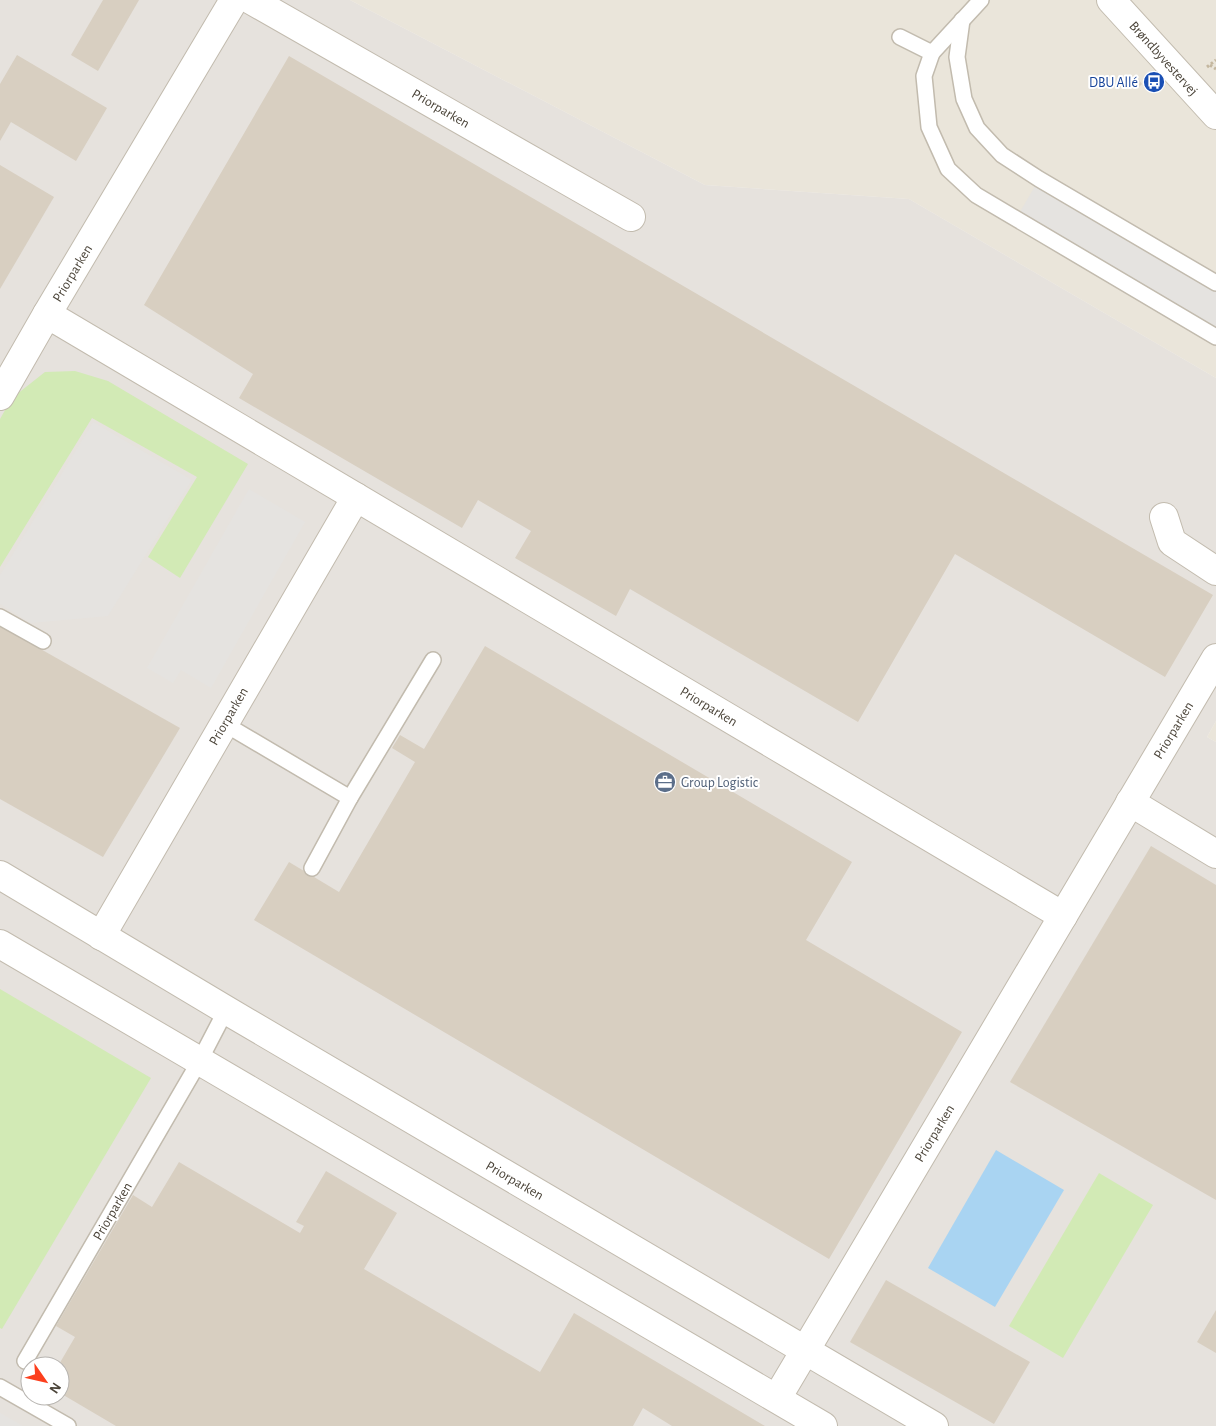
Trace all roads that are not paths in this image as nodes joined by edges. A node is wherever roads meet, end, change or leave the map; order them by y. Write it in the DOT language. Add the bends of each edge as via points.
graph roads {
  1 [pos="234,0"];
  2 [pos="251,0"];
  3 [pos="981,0"];
  4 [pos="1111,0"];
  5 [pos="962,20"];
  6 [pos="900,37"];
  7 [pos="932,53"];
  8 [pos="1216,115"];
  9 [pos="631,217"];
  10 [pos="1216,283"];
  11 [pos="47,314"];
  12 [pos="1216,337"];
  13 [pos="0,396"];
  14 [pos="356,497"];
  15 [pos="1164,517"];
  16 [pos="1216,571"];
  17 [pos="0,617"];
  18 [pos="43,641"];
  19 [pos="1216,658"];
  20 [pos="434,660"];
  21 [pos="223,723"];
  22 [pos="350,798"];
  23 [pos="1130,802"];
  24 [pos="1216,854"];
  25 [pos="312,868"];
  26 [pos="0,875"];
  27 [pos="1063,916"];
  28 [pos="101,936"];
  29 [pos="0,944"];
  30 [pos="226,1010"];
  31 [pos="199,1062"];
  32 [pos="805,1350"];
  33 [pos="28,1356"];
  34 [pos="0,1387"];
  35 [pos="777,1398"];
  36 [pos="68,1426"];
  37 [pos="823,1426"];
  38 [pos="934,1426"];
  1 -- 11 [label="street, Priorparken"];
  2 -- 9 [label="street, Priorparken"];
  3 -- 5 [label="lane"];
  4 -- 8 [label="street, Brøndbyvestervej"];
  5 -- 7 [label="lane"];
  5 -- 10 [label="lane" via="957,57 964,99 976,128 1002,155"];
  6 -- 7 [label="lane"];
  7 -- 12 [label="lane" via="924,76 929,127 948,169 976,195"];
  11 -- 13 [label="street, Priorparken"];
  11 -- 14 [label="street, Priorparken"];
  14 -- 21 [label="street, Priorparken"];
  14 -- 27 [label="street, Priorparken"];
  15 -- 16 [label="street" via="1172,542"];
  17 -- 18 [label="lane"];
  19 -- 23 [label="street, Priorparken"];
  20 -- 22 [label="lane"];
  21 -- 22 [label="lane"];
  21 -- 28 [label="street, Priorparken"];
  22 -- 25 [label="lane"];
  23 -- 24 [label="street"];
  23 -- 27 [label="street, Priorparken"];
  26 -- 28 [label="street, Priorparken"];
  27 -- 32 [label="street, Priorparken"];
  28 -- 30 [label="street, Priorparken"];
  29 -- 31 [label="street"];
  30 -- 31 [label="lane, Priorparken"];
  30 -- 32 [label="street, Priorparken"];
  31 -- 33 [label="lane, Priorparken"];
  31 -- 35 [label="street"];
  32 -- 35 [label="street, Priorparken"];
  32 -- 38 [label="street, Priorparken"];
  34 -- 36 [label="lane"];
  35 -- 37 [label="street"];
}
